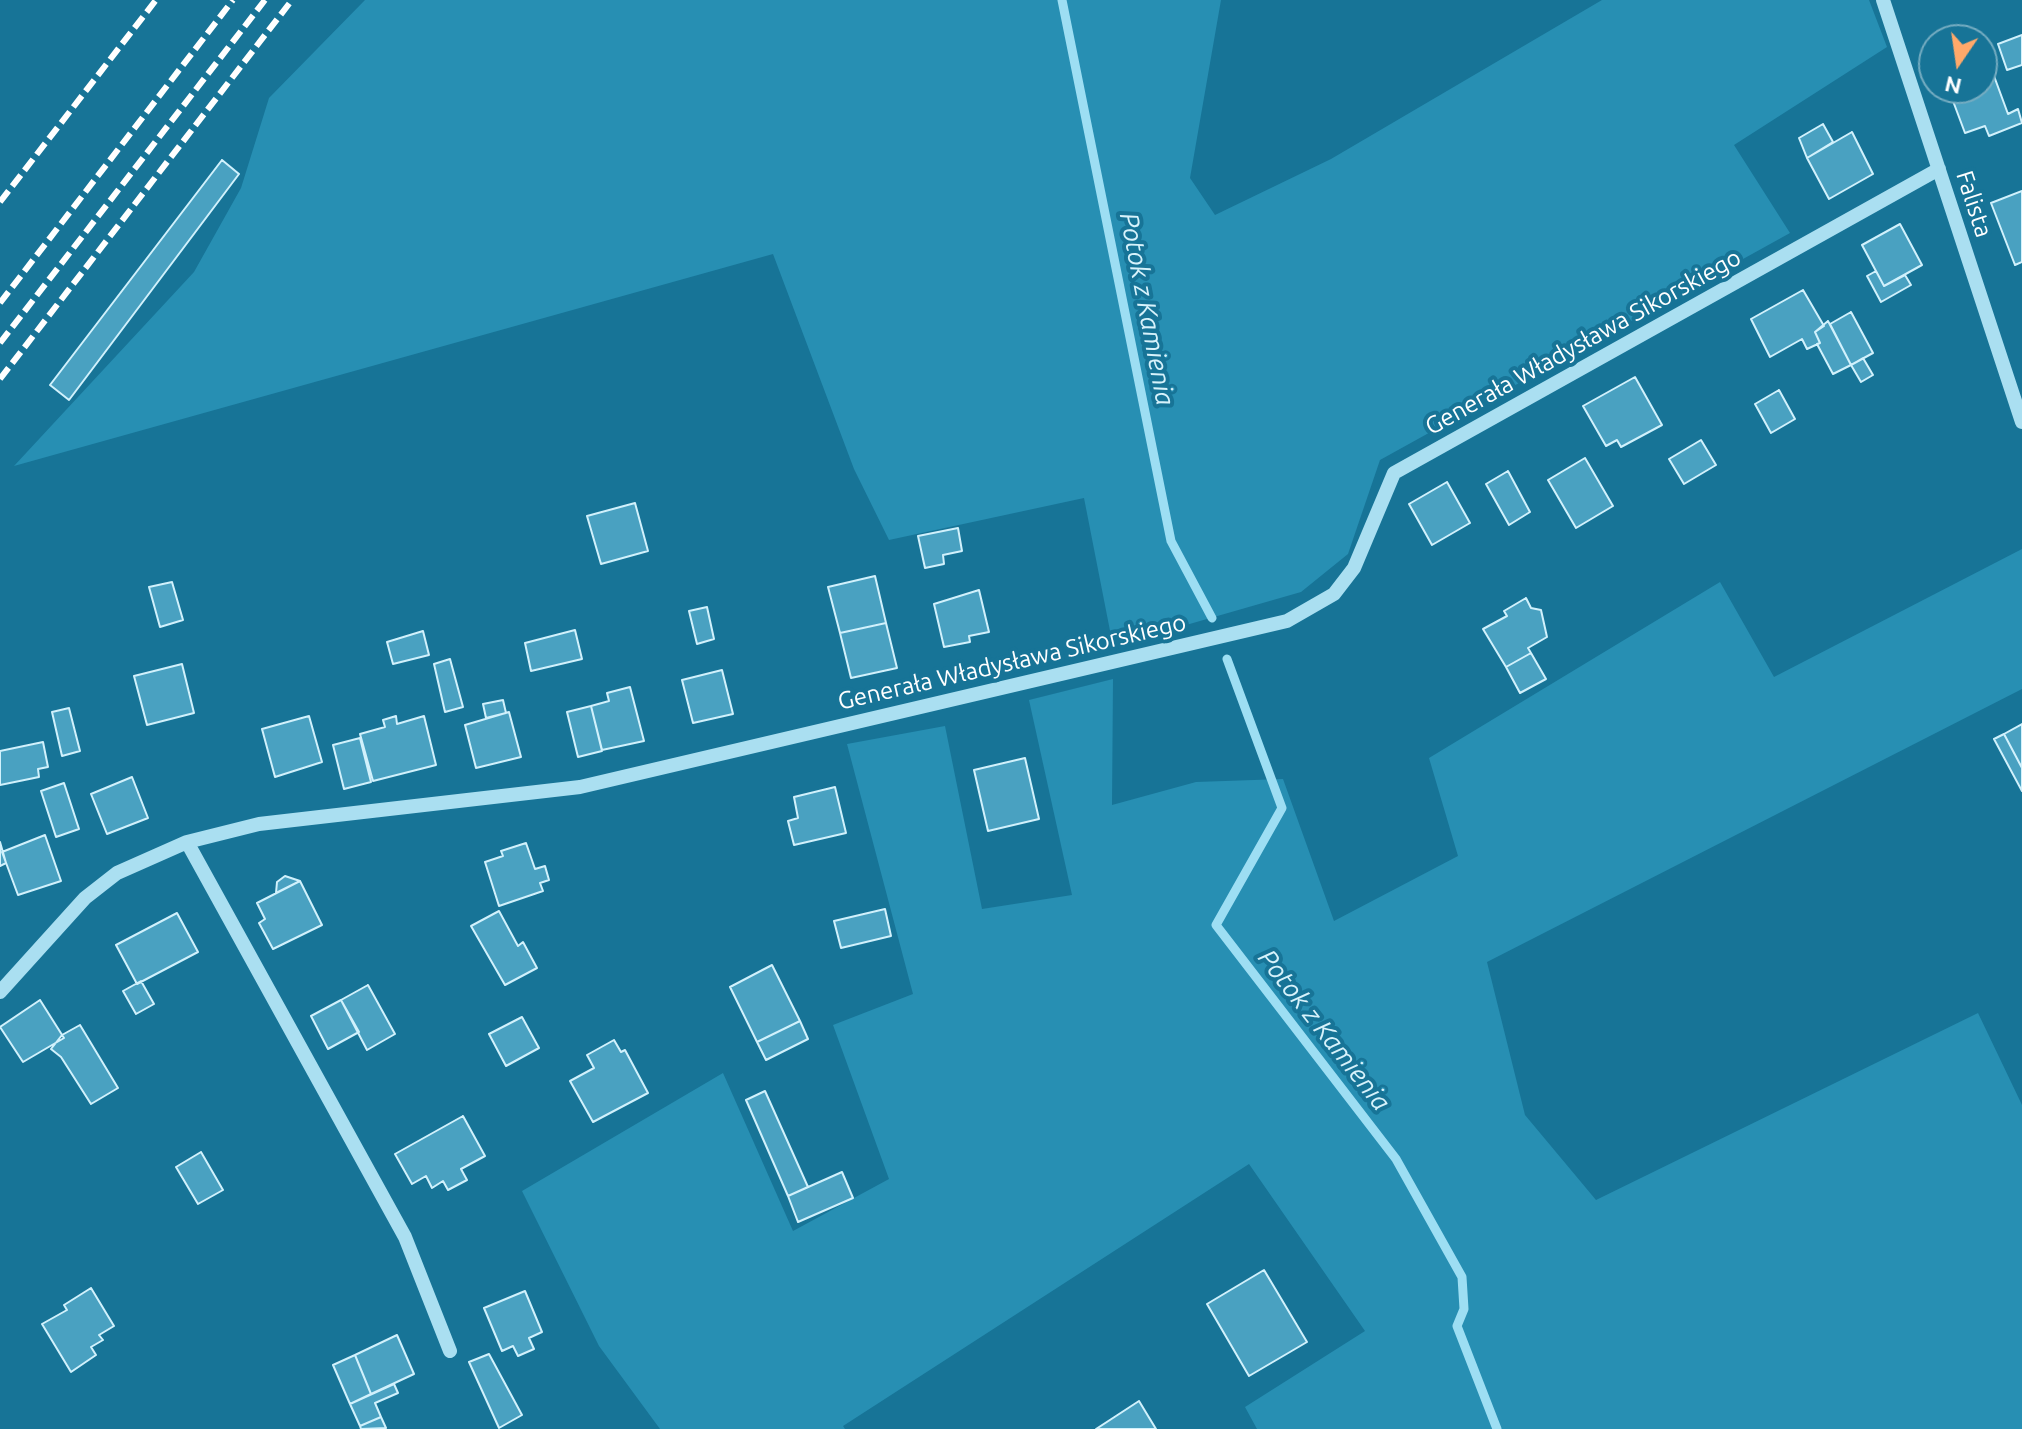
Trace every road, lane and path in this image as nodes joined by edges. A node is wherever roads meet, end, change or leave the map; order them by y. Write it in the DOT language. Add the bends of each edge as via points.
graph roads {
  1 [pos="1883,0"];
  2 [pos="1939,169"];
  3 [pos="2022,422"];
  4 [pos="187,842"];
  5 [pos="0,992"];
  6 [pos="450,1351"];
  1 -- 2 [label="street, Falista"];
  2 -- 3 [label="street, Falista"];
  2 -- 4 [label="street, Generała Władysława Sikorskiego" via="1394,473 1354,568 1334,594 1287,621 580,787 259,824"];
  4 -- 5 [label="street, Generała Władysława Sikorskiego" via="117,873 85,898"];
  4 -- 6 [label="street" via="405,1237"];
}
